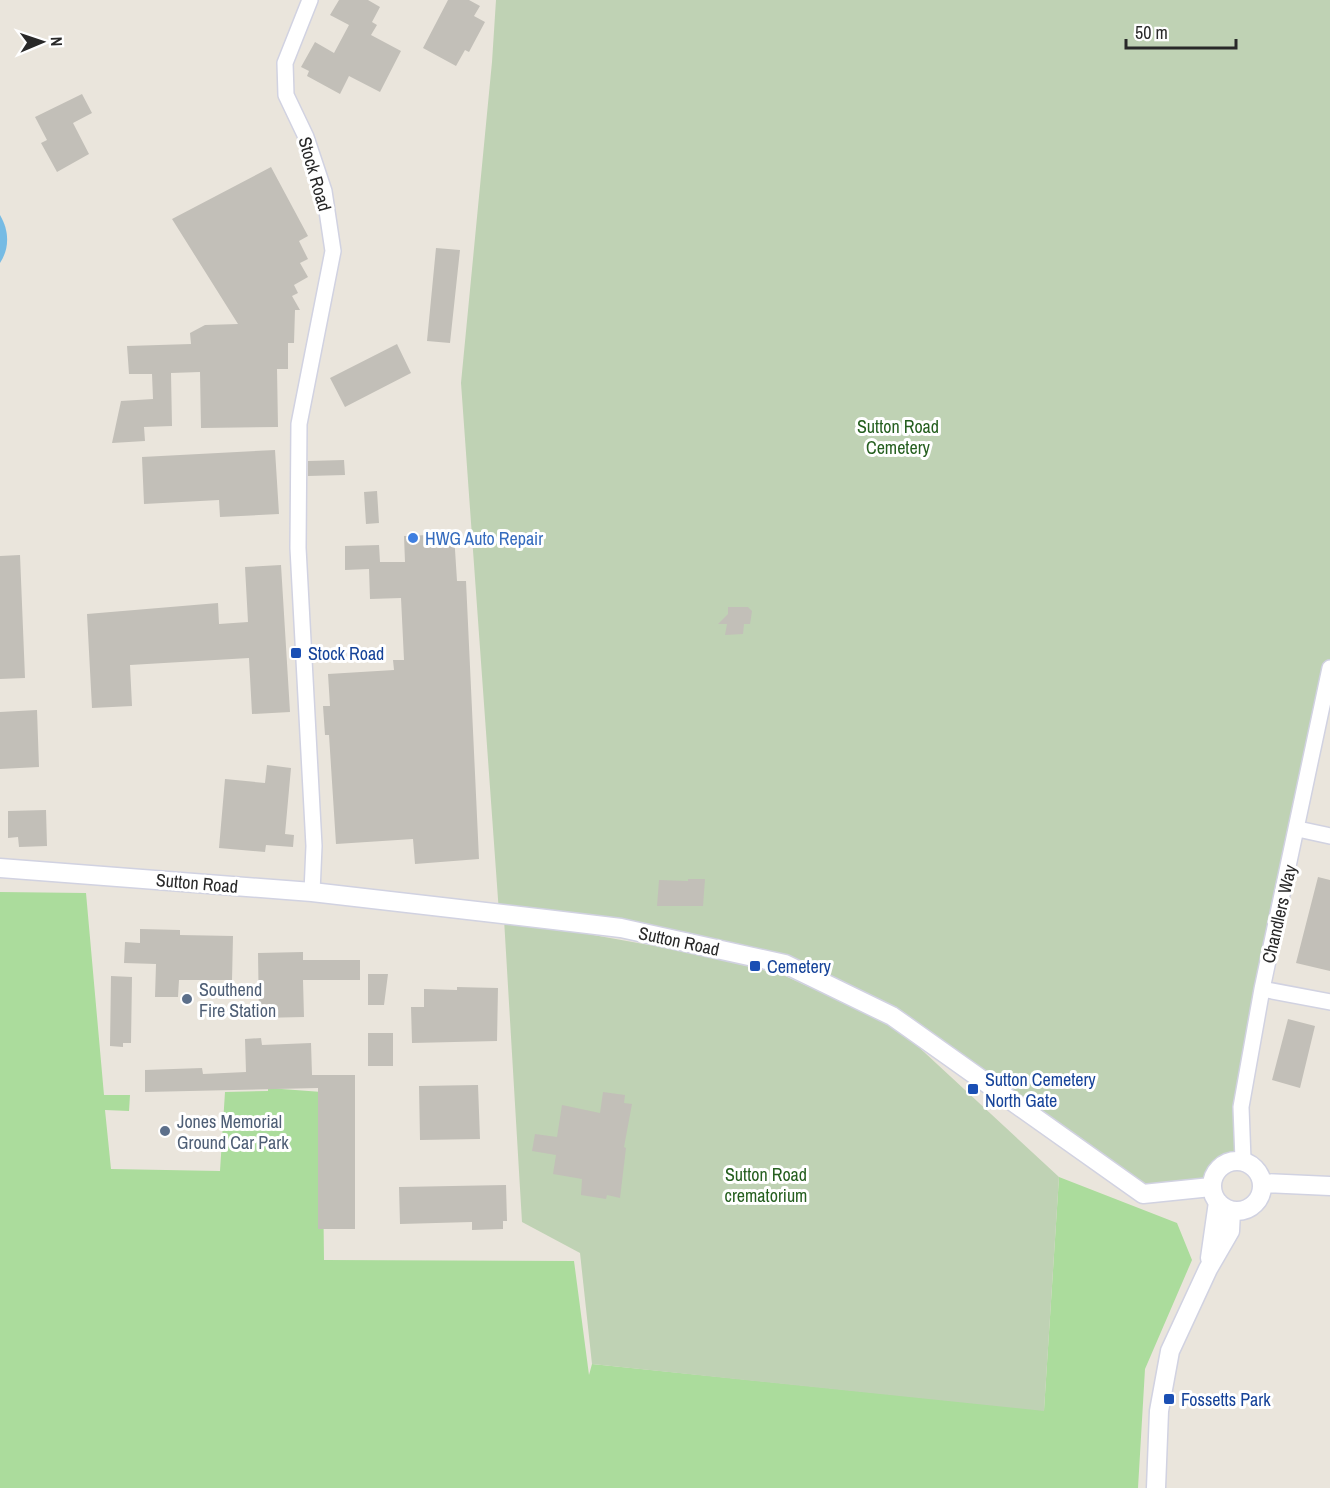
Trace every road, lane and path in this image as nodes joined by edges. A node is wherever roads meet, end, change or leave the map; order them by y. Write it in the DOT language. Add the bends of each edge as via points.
graph roads {
  1 [pos="310,0"];
  2 [pos="1330,668"];
  3 [pos="1298,829"];
  4 [pos="1330,836"];
  5 [pos="0,868"];
  6 [pos="312,892"];
  7 [pos="1262,989"];
  8 [pos="1330,1002"];
  9 [pos="1243,1160"];
  10 [pos="1263,1183"];
  11 [pos="1330,1186"];
  12 [pos="1220,1200"];
  13 [pos="1156,1488"];
  1 -- 6 [label="street, Stock Road" via="285,63 286,95 306,137 324,191 333,251 299,424 298,548 314,846"];
  2 -- 3 [label="street, Chandlers Way"];
  3 -- 4 [label="street"];
  3 -- 7 [label="street, Chandlers Way"];
  5 -- 6 [label="street, Sutton Road"];
  6 -- 12 [label="street, Sutton Road" via="621,928 786,964 892,1016 1143,1194"];
  7 -- 8 [label="street"];
  7 -- 9 [label="street, Chandlers Way" via="1241,1107"];
  9 -- 10 [label="street" via="1255,1166"];
  9 -- 12 [label="street" via="1227,1162 1215,1172"];
  10 -- 11 [label="street"];
  10 -- 12 [label="street, Sutton Road" via="1258,1201 1246,1210"];
  12 -- 13 [label="street" via="1230,1231 1170,1351 1159,1411"];
}
